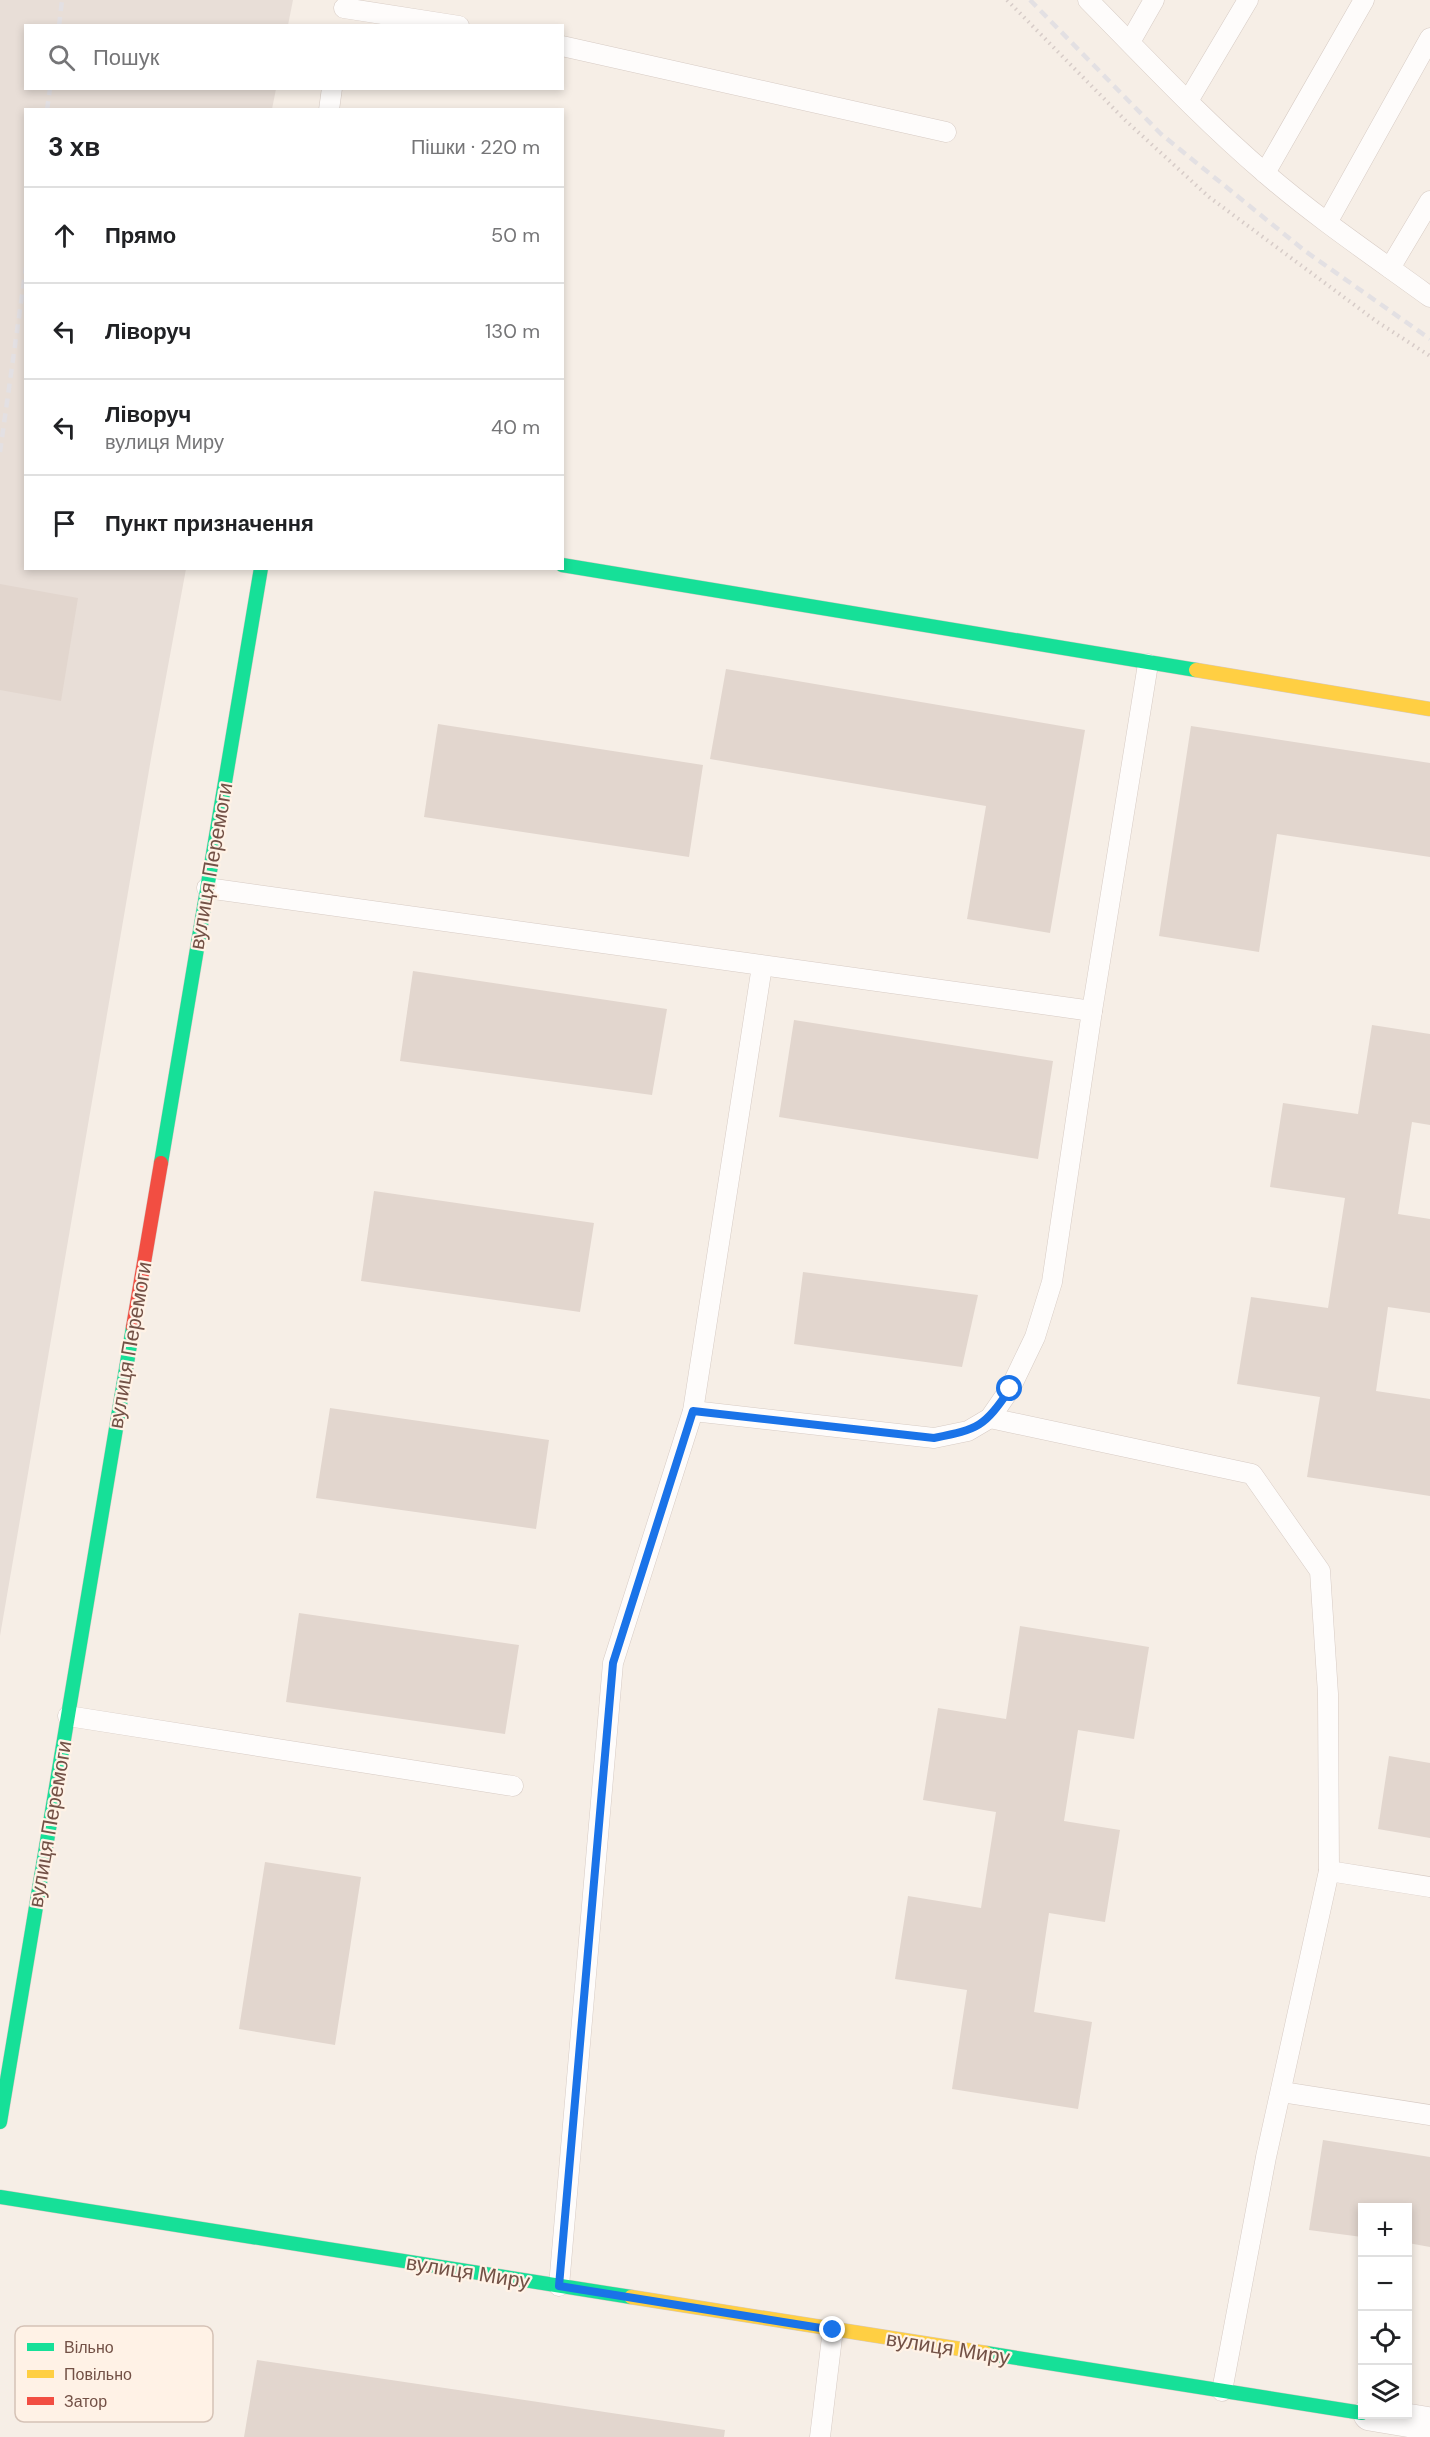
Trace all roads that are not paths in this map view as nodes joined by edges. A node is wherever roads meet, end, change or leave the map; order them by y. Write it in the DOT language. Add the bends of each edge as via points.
graph roads {
  1 [pos="1088,0"];
  2 [pos="1154,0"];
  3 [pos="1248,0"];
  4 [pos="1364,0"];
  5 [pos="343,11"];
  6 [pos="444,24"];
  7 [pos="1430,38"];
  8 [pos="1130,42"];
  9 [pos="564,46"];
  10 [pos="332,90"];
  11 [pos="1188,101"];
  12 [pos="329,108"];
  13 [pos="946,132"];
  14 [pos="1265,173"];
  15 [pos="1430,201"];
  16 [pos="1328,221"];
  17 [pos="1390,268"];
  18 [pos="1430,297"];
  19 [pos="564,566"];
  20 [pos="261,570"];
  21 [pos="1148,663"];
  22 [pos="1430,709"];
  23 [pos="207,888"];
  24 [pos="762,966"];
  25 [pos="1092,1011"];
  26 [pos="693,1411"];
  27 [pos="990,1418"];
  28 [pos="68,1716"];
  29 [pos="513,1786"];
  30 [pos="1329,1871"];
  31 [pos="1430,1887"];
  32 [pos="1282,2092"];
  33 [pos="1430,2115"];
  34 [pos="0,2122"];
  35 [pos="0,2197"];
  36 [pos="559,2286"];
  37 [pos="833,2330"];
  38 [pos="1222,2391"];
  39 [pos="1358,2412"];
  40 [pos="1397,2419"];
  41 [pos="1430,2424"];
  42 [pos="820,2437"];
  1 -- 8 [label="lane"];
  2 -- 8 [label="lane"];
  3 -- 11 [label="lane"];
  4 -- 14 [label="lane"];
  5 -- 6 [label="lane"];
  7 -- 16 [label="lane"];
  8 -- 11 [label="lane"];
  9 -- 13 [label="lane"];
  10 -- 12 [label="lane"];
  11 -- 14 [label="lane"];
  14 -- 16 [label="lane"];
  15 -- 17 [label="lane"];
  16 -- 17 [label="lane"];
  17 -- 18 [label="lane"];
  19 -- 21 [label="street"];
  20 -- 23 [label="street, вулиця Перемоги"];
  21 -- 22 [label="street"];
  21 -- 25 [label="lane"];
  23 -- 24 [label="lane"];
  23 -- 28 [label="street, вулиця Перемоги"];
  24 -- 25 [label="lane"];
  24 -- 26 [label="lane"];
  25 -- 27 [label="lane" via="1052,1282 1035,1337 1010,1389"];
  26 -- 27 [label="lane" via="934,1438 968,1431"];
  26 -- 36 [label="lane" via="613,1663"];
  27 -- 30 [label="lane" via="1252,1474 1320,1570 1328,1694"];
  28 -- 29 [label="lane"];
  28 -- 34 [label="street, вулиця Перемоги"];
  30 -- 31 [label="lane"];
  30 -- 32 [label="lane"];
  32 -- 33 [label="lane"];
  32 -- 38 [label="lane"];
  35 -- 36 [label="street, вулиця Миру"];
  36 -- 37 [label="street, вулиця Миру"];
  37 -- 38 [label="street, вулиця Миру"];
  37 -- 42 [label="lane"];
  38 -- 39 [label="street, вулиця Миру"];
  40 -- 41 [label="street"];
}
